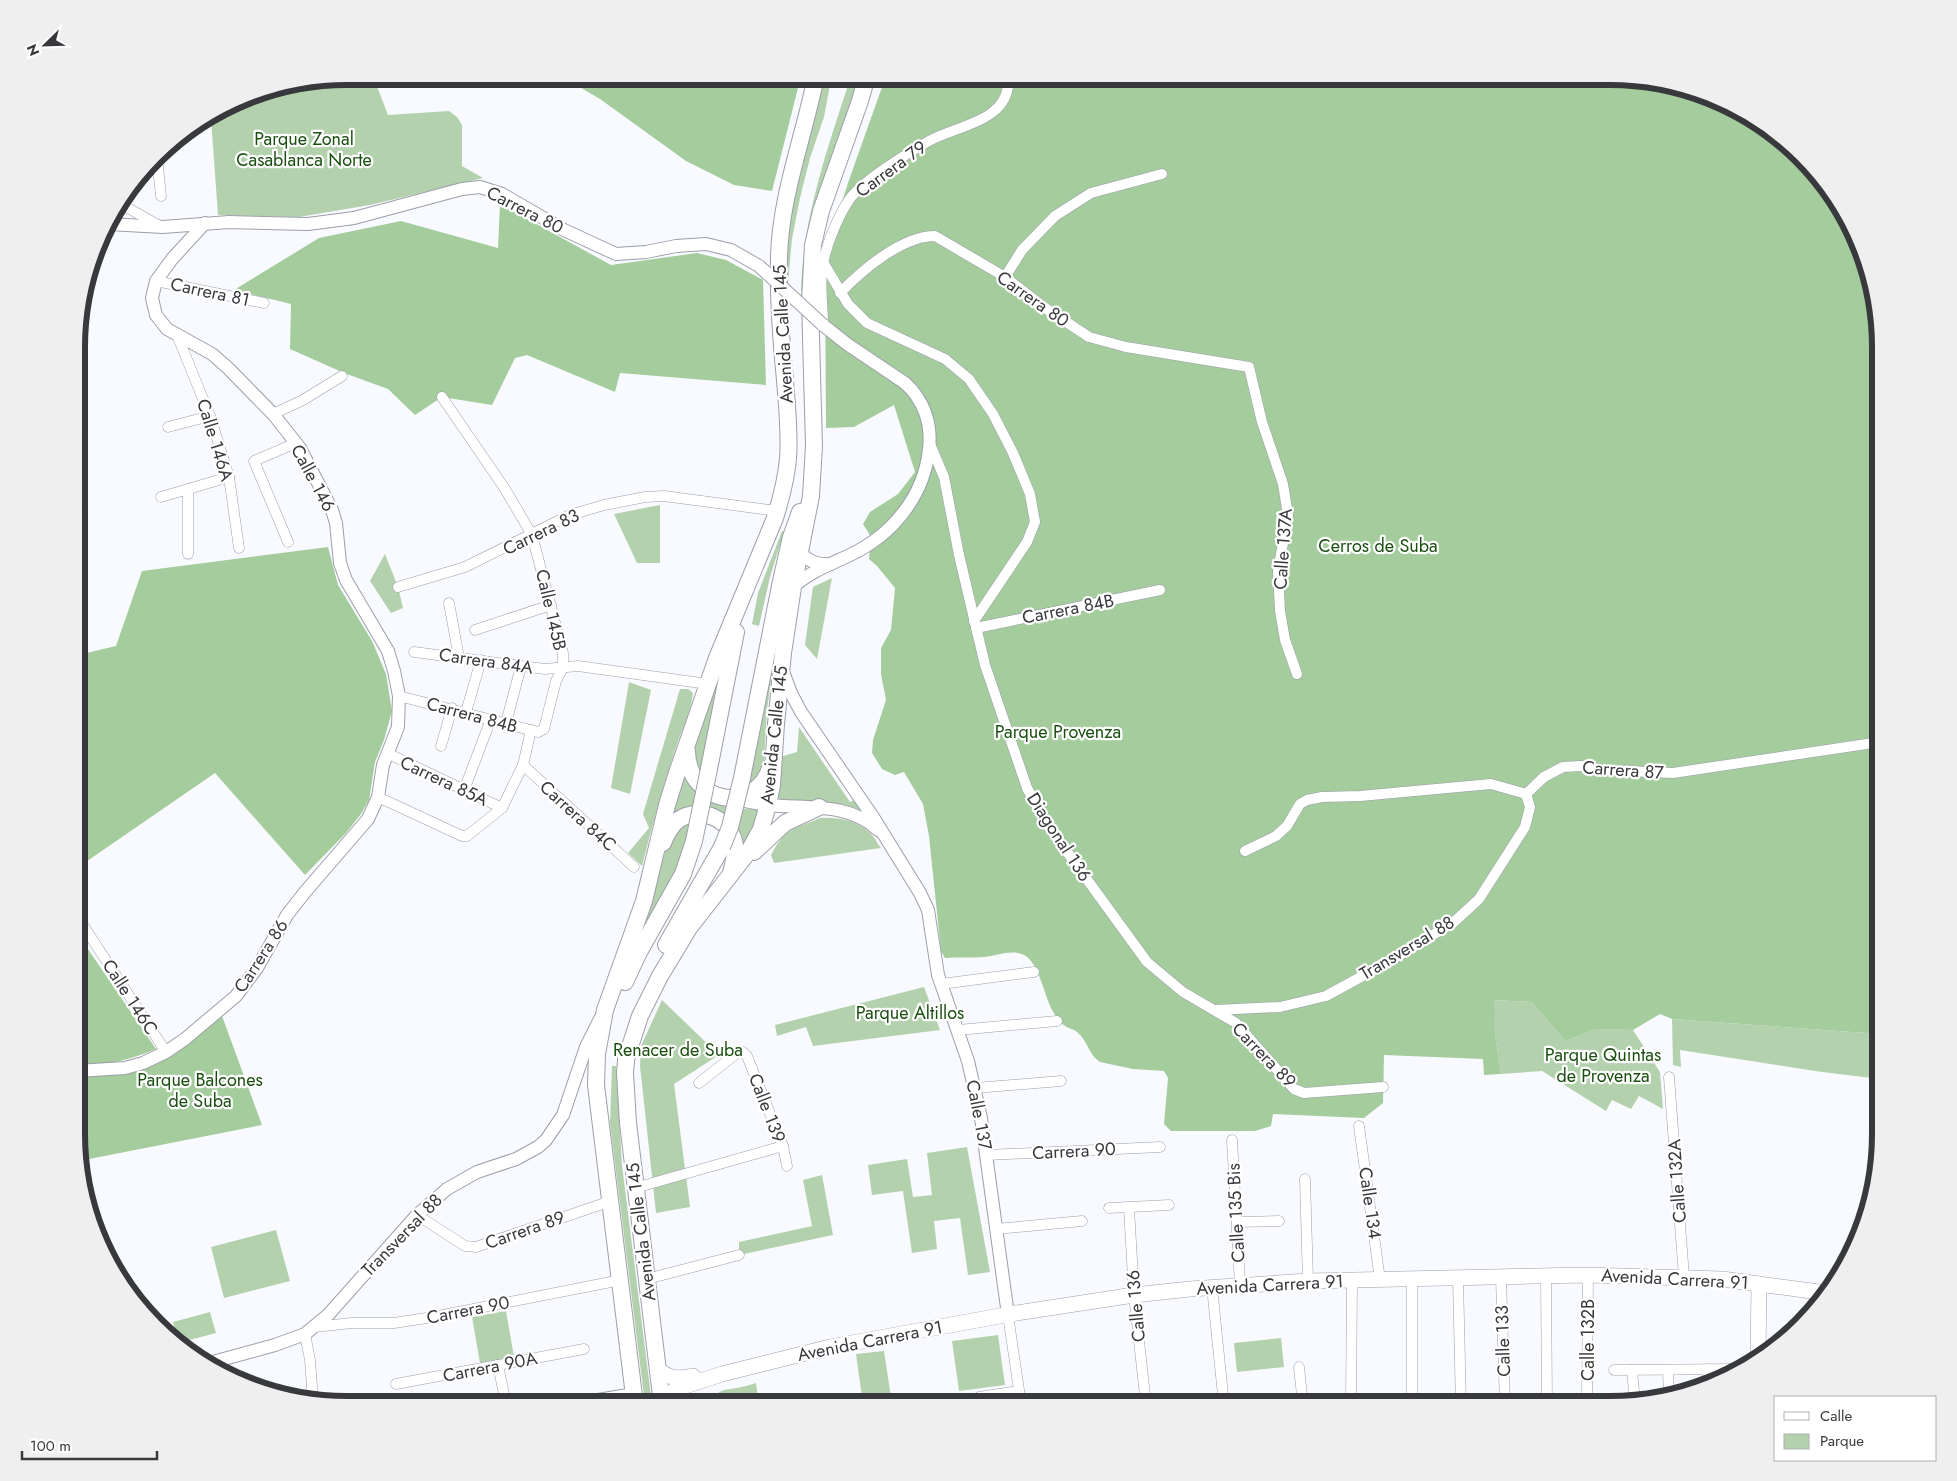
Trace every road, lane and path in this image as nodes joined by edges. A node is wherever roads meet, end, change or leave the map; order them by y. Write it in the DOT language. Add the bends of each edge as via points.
graph roads {
  1 [pos="814,85"];
  2 [pos="864,85"];
  3 [pos="1007,85"];
  4 [pos="159,165"];
  5 [pos="1162,174"];
  6 [pos="161,196"];
  7 [pos="126,207"];
  8 [pos="205,223"];
  9 [pos="116,224"];
  10 [pos="163,227"];
  11 [pos="823,262"];
  12 [pos="1005,276"];
  13 [pos="156,281"];
  14 [pos="840,292"];
  15 [pos="264,303"];
  16 [pos="826,327"];
  17 [pos="177,335"];
  18 [pos="1249,367"];
  19 [pos="342,376"];
  20 [pos="442,397"];
  21 [pos="273,414"];
  22 [pos="210,416"];
  23 [pos="168,428"];
  24 [pos="296,443"];
  25 [pos="930,444"];
  26 [pos="813,464"];
  27 [pos="229,477"];
  28 [pos="188,489"];
  29 [pos="161,497"];
  30 [pos="777,511"];
  31 [pos="532,535"];
  32 [pos="288,542"];
  33 [pos="239,548"];
  34 [pos="800,553"];
  35 [pos="188,554"];
  36 [pos="831,564"];
  37 [pos="398,586"];
  38 [pos="793,587"];
  39 [pos="746,588"];
  40 [pos="1160,590"];
  41 [pos="449,603"];
  42 [pos="551,605"];
  43 [pos="975,624"];
  44 [pos="475,630"];
  45 [pos="414,652"];
  46 [pos="459,658"];
  47 [pos="481,660"];
  48 [pos="521,666"];
  49 [pos="563,667"];
  50 [pos="782,667"];
  51 [pos="1297,674"];
  52 [pos="708,684"];
  53 [pos="398,696"];
  54 [pos="452,708"];
  55 [pos="466,712"];
  56 [pos="801,712"];
  57 [pos="491,719"];
  58 [pos="506,723"];
  59 [pos="776,724"];
  60 [pos="544,729"];
  61 [pos="531,730"];
  62 [pos="689,741"];
  63 [pos="1872,743"];
  64 [pos="774,744"];
  65 [pos="441,746"];
  66 [pos="386,753"];
  67 [pos="523,765"];
  68 [pos="464,790"];
  69 [pos="1526,794"];
  70 [pos="378,797"];
  71 [pos="731,798"];
  72 [pos="768,805"];
  73 [pos="502,808"];
  74 [pos="819,808"];
  75 [pos="888,841"];
  76 [pos="1245,851"];
  77 [pos="634,867"];
  78 [pos="652,870"];
  79 [pos="732,875"];
  80 [pos="85,928"];
  81 [pos="1034,972"];
  82 [pos="941,984"];
  83 [pos="604,1010"];
  84 [pos="1215,1010"];
  85 [pos="1057,1021"];
  86 [pos="958,1030"];
  87 [pos="166,1052"];
  88 [pos="626,1059"];
  89 [pos="85,1070"];
  90 [pos="1061,1081"];
  91 [pos="1670,1081"];
  92 [pos="699,1083"];
  93 [pos="1383,1087"];
  94 [pos="975,1088"];
  95 [pos="1359,1126"];
  96 [pos="603,1128"];
  97 [pos="1232,1140"];
  98 [pos="783,1146"];
  99 [pos="1160,1147"];
  100 [pos="987,1155"];
  101 [pos="787,1166"];
  102 [pos="1305,1180"];
  103 [pos="635,1188"];
  104 [pos="611,1201"];
  105 [pos="1169,1205"];
  106 [pos="1109,1208"];
  107 [pos="1129,1208"];
  108 [pos="417,1215"];
  109 [pos="1082,1221"];
  110 [pos="1279,1221"];
  111 [pos="1237,1222"];
  112 [pos="996,1229"];
  113 [pos="739,1255"];
  114 [pos="1588,1275"];
  115 [pos="1546,1276"];
  116 [pos="1684,1277"];
  117 [pos="1501,1278"];
  118 [pos="647,1279"];
  119 [pos="1458,1279"];
  120 [pos="621,1280"];
  121 [pos="1352,1280"];
  122 [pos="1380,1280"];
  123 [pos="1412,1280"];
  124 [pos="1308,1281"];
  125 [pos="1759,1284"];
  126 [pos="1240,1285"];
  127 [pos="1212,1287"];
  128 [pos="1819,1292"];
  129 [pos="1134,1295"];
  130 [pos="1008,1315"];
  131 [pos="310,1330"];
  132 [pos="584,1349"];
  133 [pos="1758,1350"];
  134 [pos="216,1361"];
  135 [pos="498,1365"];
  136 [pos="1299,1367"];
  137 [pos="658,1369"];
  138 [pos="1708,1369"];
  139 [pos="1726,1369"];
  140 [pos="1614,1370"];
  141 [pos="1632,1370"];
  142 [pos="1668,1370"];
  143 [pos="722,1374"];
  144 [pos="1708,1377"];
  145 [pos="396,1384"];
  146 [pos="1669,1389"];
  147 [pos="1019,1391"];
  148 [pos="312,1394"];
  149 [pos="1634,1395"];
  150 [pos="504,1396"];
  151 [pos="635,1396"];
  152 [pos="661,1396"];
  153 [pos="668,1396"];
  154 [pos="986,1396"];
  155 [pos="1020,1396"];
  156 [pos="1145,1396"];
  157 [pos="1223,1396"];
  158 [pos="1302,1396"];
  159 [pos="1351,1396"];
  160 [pos="1412,1396"];
  161 [pos="1461,1396"];
  162 [pos="1505,1396"];
  163 [pos="1547,1396"];
  164 [pos="1587,1396"];
  1 -- 30 [label="main road, Avenida Calle 145" via="782,223 779,258 781,330 789,432 785,484"];
  2 -- 26 [label="main road, Avenida Calle 145" via="813,245 810,301"];
  3 -- 11 [label="street, Carrera 79" via="1002,103 990,115 930,141 874,176 860,189 843,210"];
  4 -- 6 [label="street"];
  5 -- 12 [label="street" via="1092,193 1055,216 1022,250"];
  7 -- 10 [label="street"];
  8 -- 10 [label="street, Carrera 80"];
  8 -- 13 [label="street"];
  8 -- 16 [label="street, Carrera 80, bridge" via="323,223 480,187 502,194 564,230 616,254 706,244 731,250 759,266"];
  9 -- 10 [label="street, Carrera 80"];
  11 -- 14 [label="street"];
  11 -- 16 [label="street, Carrera 79"];
  12 -- 14 [label="street, Carrera 80" via="935,236 922,236 859,273"];
  12 -- 18 [label="street, Carrera 80" via="1089,337 1126,348"];
  13 -- 15 [label="street, Carrera 81"];
  13 -- 17 [label="street, Calle 146" via="152,298 156,315 167,329"];
  14 -- 43 [label="street" via="853,311 867,322 945,359 969,379 993,414 1030,494 1035,522"];
  16 -- 25 [label="street, Diagonal 136" via="913,390 928,420"];
  17 -- 21 [label="street, Calle 146" via="212,354"];
  17 -- 22 [label="street, Calle 146A"];
  18 -- 51 [label="street, Calle 137A" via="1262,422 1283,484 1288,515 1278,571 1280,611"];
  19 -- 21 [label="street"];
  20 -- 31 [label="street, Calle 145B" via="505,488"];
  21 -- 24 [label="street, Calle 146"];
  22 -- 23 [label="street"];
  22 -- 27 [label="street, Calle 146A"];
  24 -- 32 [label="street" via="254,461"];
  24 -- 53 [label="street, Calle 146" via="332,510 340,563 354,596 388,651"];
  25 -- 36 [label="street, Diagonal 136" via="925,470 915,495 895,524 868,545"];
  25 -- 43 [label="street, Diagonal 136" via="944,477"];
  26 -- 34 [label="main road, Avenida Calle 145" via="811,496"];
  26 -- 88 [label="main road, Avenida Calle 145, bridge" via="780,581 730,827 645,985 630,1026"];
  27 -- 28 [label="street"];
  27 -- 33 [label="street, Calle 146A"];
  28 -- 29 [label="street"];
  28 -- 35 [label="street"];
  30 -- 31 [label="street, Carrera 83" via="664,496 645,497 570,515"];
  30 -- 39 [label="main road, Avenida Calle 145"];
  31 -- 37 [label="street, Carrera 83" via="465,567"];
  31 -- 42 [label="street, Calle 145B"];
  34 -- 36 [label="street" via="818,564"];
  34 -- 38 [label="main road, Avenida Calle 145"];
  36 -- 38 [label="street, Diagonal 136"];
  38 -- 50 [label="main road, Avenida Calle 145"];
  39 -- 52 [label="main road, Avenida Calle 145"];
  39 -- 96 [label="main road, Avenida Calle 145, bridge" via="694,841 683,874 639,952 613,1012 603,1061"];
  40 -- 43 [label="street, Carrera 84B"];
  41 -- 46 [label="street"];
  42 -- 44 [label="street"];
  42 -- 49 [label="street, Calle 145B" via="563,653"];
  43 -- 84 [label="street, Diagonal 136" via="985,665 1027,788 1046,823 1147,962 1183,992"];
  45 -- 46 [label="street, Carrera 84A"];
  46 -- 47 [label="street, Carrera 84A"];
  47 -- 48 [label="street, Carrera 84A"];
  47 -- 55 [label="street"];
  48 -- 49 [label="street, Carrera 84A"];
  48 -- 58 [label="street"];
  49 -- 52 [label="street, Carrera 84A" via="578,666"];
  49 -- 60 [label="street, Calle 145B" via="556,681"];
  50 -- 56 [label="street, Calle 137"];
  50 -- 59 [label="main road, Avenida Calle 145"];
  52 -- 62 [label="main road, Avenida Calle 145"];
  53 -- 54 [label="street, Carrera 84B"];
  53 -- 66 [label="street, Calle 146" via="398,728"];
  54 -- 55 [label="street, Carrera 84B"];
  54 -- 65 [label="street"];
  55 -- 57 [label="street, Carrera 84B"];
  56 -- 59 [label="street" via="786,714"];
  56 -- 75 [label="street, Calle 137"];
  57 -- 58 [label="street, Carrera 84B"];
  57 -- 68 [label="street"];
  58 -- 61 [label="street, Carrera 84B"];
  59 -- 64 [label="main road, Avenida Calle 145"];
  60 -- 61 [label="street, Carrera 84B" via="538,732"];
  61 -- 67 [label="street"];
  62 -- 71 [label="main road" via="687,762 695,781 711,794"];
  62 -- 78 [label="main road, Avenida Calle 145" via="667,805"];
  63 -- 69 [label="street, Carrera 87" via="1673,773 1563,767 1544,777"];
  64 -- 71 [label="main road" via="772,763 761,785 752,792"];
  64 -- 72 [label="main road, Avenida Calle 145"];
  66 -- 68 [label="street, Carrera 85A"];
  66 -- 70 [label="street, Calle 146"];
  67 -- 73 [label="street"];
  67 -- 77 [label="street, Carrera 84C"];
  68 -- 73 [label="street, Carrera 85A"];
  69 -- 76 [label="street" via="1491,784 1307,800 1300,804 1287,826 1276,836"];
  69 -- 84 [label="street, Transversal 88" via="1530,807 1525,827 1479,899 1454,922 1326,996 1280,1008"];
  70 -- 73 [label="street" via="462,836"];
  70 -- 87 [label="street, Carrera 86" via="363,826 287,915 247,983 224,1008"];
  71 -- 72 [label="street, Calle 137"];
  72 -- 74 [label="street, Calle 137"];
  72 -- 79 [label="main road, Avenida Calle 145" via="761,829"];
  74 -- 75 [label="street, Calle 137" via="864,820"];
  74 -- 79 [label="main road" via="785,823"];
  75 -- 82 [label="street, Calle 137" via="925,902"];
  78 -- 79 [label="main road" via="673,824 690,815 704,814 726,825 734,841"];
  78 -- 83 [label="main road, Avenida Calle 145"];
  79 -- 88 [label="main road, Avenida Calle 145" via="672,954 640,1016"];
  80 -- 87 [label="street, Calle 146C"];
  81 -- 82 [label="street"];
  82 -- 86 [label="street, Calle 137"];
  83 -- 96 [label="main road, Avenida Calle 145" via="596,1069"];
  83 -- 108 [label="street, Transversal 88" via="584,1053 569,1101 546,1140 516,1159 459,1181"];
  84 -- 93 [label="street, Carrera 89" via="1236,1023 1294,1090 1304,1093"];
  85 -- 86 [label="street"];
  86 -- 94 [label="street, Calle 137"];
  87 -- 89 [label="street, Carrera 86" via="125,1068"];
  88 -- 103 [label="main road, Avenida Calle 145"];
  90 -- 94 [label="street"];
  91 -- 116 [label="street, Calle 132A"];
  92 -- 98 [label="street, Calle 139" via="737,1053 743,1052"];
  94 -- 100 [label="street, Calle 137"];
  95 -- 122 [label="street, Calle 134"];
  96 -- 104 [label="main road, Avenida Calle 145"];
  97 -- 111 [label="street, Calle 135 Bis"];
  98 -- 101 [label="street, Calle 139"];
  98 -- 103 [label="street"];
  99 -- 100 [label="street, Carrera 90"];
  100 -- 112 [label="street, Calle 137"];
  102 -- 124 [label="street"];
  103 -- 118 [label="main road, Avenida Calle 145"];
  104 -- 108 [label="street, Carrera 89" via="476,1247 465,1246"];
  104 -- 120 [label="main road, Avenida Calle 145"];
  105 -- 107 [label="street"];
  106 -- 107 [label="street"];
  107 -- 129 [label="street, Calle 136"];
  108 -- 131 [label="street, Transversal 88" via="340,1302"];
  109 -- 112 [label="street"];
  110 -- 111 [label="street"];
  111 -- 126 [label="street, Calle 135 Bis"];
  112 -- 130 [label="street, Calle 137"];
  113 -- 118 [label="street"];
  114 -- 115 [label="main road, Avenida Carrera 91"];
  114 -- 116 [label="main road, Avenida Carrera 91"];
  114 -- 164 [label="street, Calle 132B"];
  115 -- 117 [label="main road, Avenida Carrera 91"];
  115 -- 163 [label="street"];
  116 -- 125 [label="main road, Avenida Carrera 91"];
  117 -- 119 [label="main road, Avenida Carrera 91"];
  117 -- 162 [label="street, Calle 133"];
  118 -- 137 [label="main road, Avenida Calle 145"];
  119 -- 123 [label="main road, Avenida Carrera 91"];
  119 -- 161 [label="street"];
  120 -- 131 [label="street, Carrera 90" via="433,1317 394,1323 352,1322"];
  120 -- 151 [label="main road, Avenida Calle 145"];
  121 -- 122 [label="main road, Avenida Carrera 91"];
  121 -- 124 [label="main road, Avenida Carrera 91"];
  121 -- 159 [label="street"];
  122 -- 123 [label="main road, Avenida Carrera 91"];
  123 -- 160 [label="street"];
  124 -- 126 [label="main road, Avenida Carrera 91"];
  125 -- 128 [label="main road, Avenida Carrera 91"];
  125 -- 133 [label="main road"];
  126 -- 127 [label="main road, Avenida Carrera 91"];
  127 -- 129 [label="main road, Avenida Carrera 91"];
  127 -- 157 [label="street"];
  129 -- 130 [label="main road, Avenida Carrera 91"];
  129 -- 156 [label="street, Calle 136"];
  130 -- 143 [label="main road, Avenida Carrera 91" via="823,1348"];
  130 -- 147 [label="street, Calle 137"];
  131 -- 134 [label="street, Carrera 90" via="275,1345"];
  131 -- 148 [label="street"];
  132 -- 135 [label="street, Carrera 90A"];
  135 -- 145 [label="street, Carrera 90A"];
  135 -- 150 [label="street"];
  136 -- 158 [label="street"];
  137 -- 143 [label="main road, Avenida Carrera 91" via="668,1377 676,1378"];
  137 -- 152 [label="main road, Avenida Calle 145"];
  138 -- 139 [label="street"];
  138 -- 142 [label="street"];
  138 -- 144 [label="street"];
  140 -- 141 [label="street"];
  141 -- 142 [label="street"];
  141 -- 149 [label="street"];
  142 -- 146 [label="street"];
  143 -- 153 [label="main road, Avenida Carrera 91" via="676,1389"];
  147 -- 154 [label="street"];
  147 -- 155 [label="street, Calle 137"];
}
